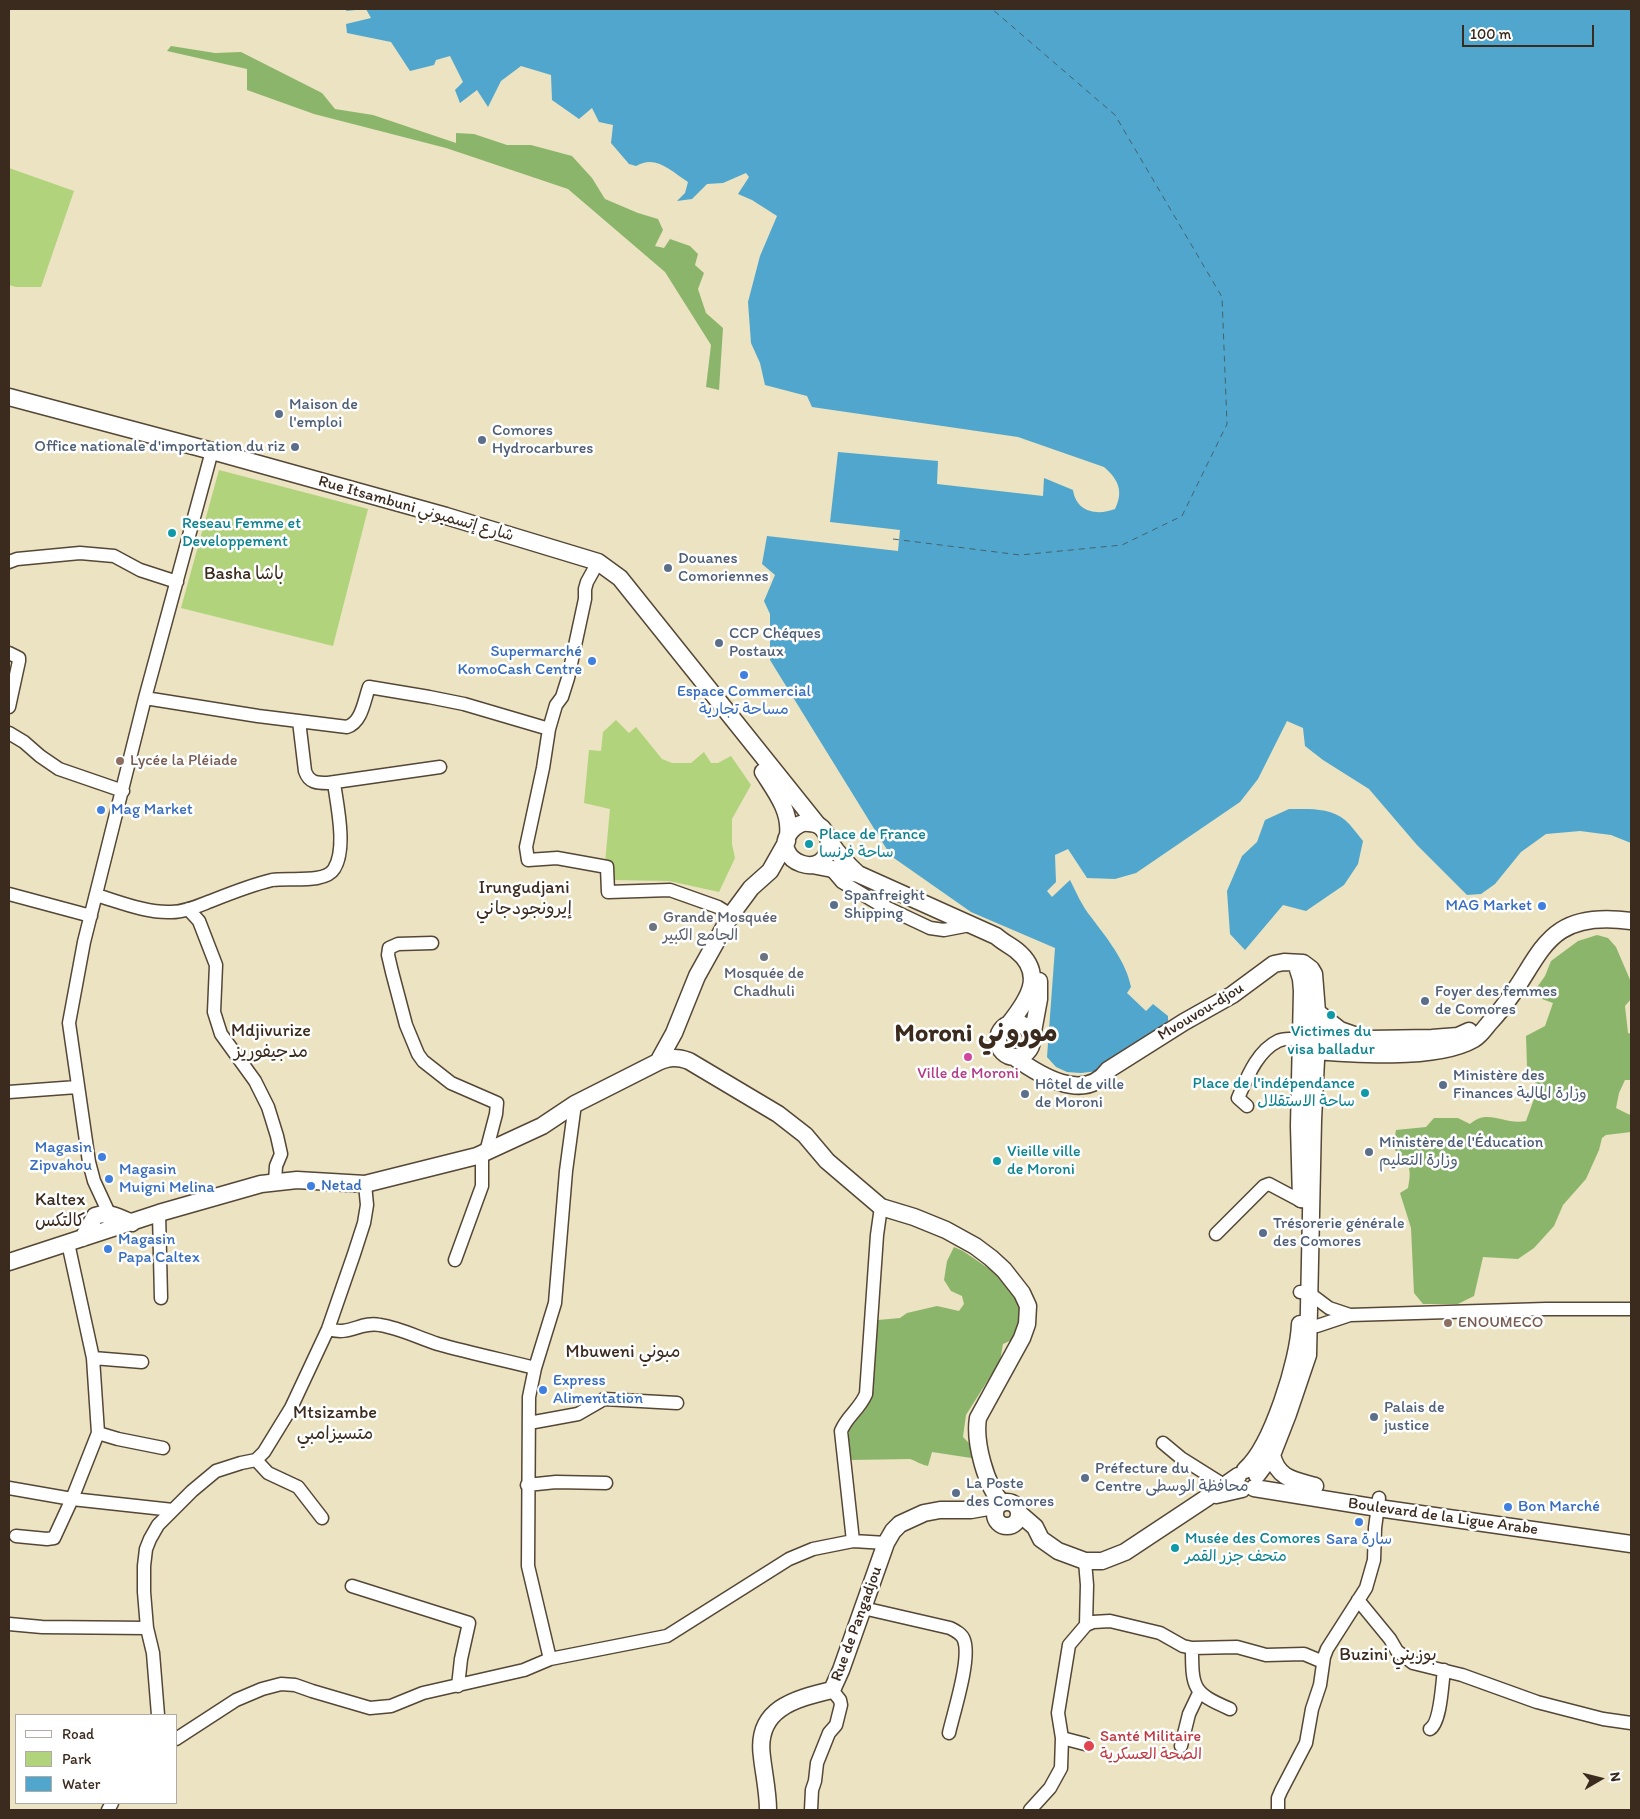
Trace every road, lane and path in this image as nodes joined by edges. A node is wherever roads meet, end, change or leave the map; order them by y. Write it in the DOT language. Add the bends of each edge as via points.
graph roads {
  1 [pos="9,397"];
  2 [pos="212,451"];
  3 [pos="9,549"];
  4 [pos="13,561"];
  5 [pos="598,562"];
  6 [pos="177,582"];
  7 [pos="9,653"];
  8 [pos="145,698"];
  9 [pos="9,707"];
  10 [pos="298,721"];
  11 [pos="549,729"];
  12 [pos="9,733"];
  13 [pos="748,738"];
  14 [pos="440,767"];
  15 [pos="334,782"];
  16 [pos="123,791"];
  17 [pos="816,824"];
  18 [pos="787,838"];
  19 [pos="829,840"];
  20 [pos="805,864"];
  21 [pos="830,868"];
  22 [pos="770,871"];
  23 [pos="858,874"];
  24 [pos="9,894"];
  25 [pos="96,895"];
  26 [pos="188,909"];
  27 [pos="730,915"];
  28 [pos="91,916"];
  29 [pos="1631,921"];
  30 [pos="970,925"];
  31 [pos="996,936"];
  32 [pos="432,943"];
  33 [pos="1296,963"];
  34 [pos="1317,1012"];
  35 [pos="1489,1022"];
  36 [pos="1009,1024"];
  37 [pos="674,1033"];
  38 [pos="1374,1039"];
  39 [pos="1032,1040"];
  40 [pos="1309,1045"];
  41 [pos="1014,1057"];
  42 [pos="681,1058"];
  43 [pos="658,1062"];
  44 [pos="1108,1070"];
  45 [pos="77,1088"];
  46 [pos="9,1092"];
  47 [pos="575,1104"];
  48 [pos="1247,1106"];
  49 [pos="484,1153"];
  50 [pos="274,1182"];
  51 [pos="365,1184"];
  52 [pos="1306,1202"];
  53 [pos="881,1207"];
  54 [pos="159,1213"];
  55 [pos="107,1219"];
  56 [pos="1216,1234"];
  57 [pos="75,1240"];
  58 [pos="455,1260"];
  59 [pos="9,1262"];
  60 [pos="1305,1292"];
  61 [pos="161,1298"];
  62 [pos="1631,1309"];
  63 [pos="1350,1315"];
  64 [pos="1305,1327"];
  65 [pos="328,1329"];
  66 [pos="93,1358"];
  67 [pos="142,1362"];
  68 [pos="535,1368"];
  69 [pos="677,1403"];
  70 [pos="528,1423"];
  71 [pos="98,1432"];
  72 [pos="1163,1443"];
  73 [pos="163,1448"];
  74 [pos="1272,1455"];
  75 [pos="256,1460"];
  76 [pos="1246,1480"];
  77 [pos="606,1483"];
  78 [pos="527,1485"];
  79 [pos="1315,1486"];
  80 [pos="990,1487"];
  81 [pos="9,1488"];
  82 [pos="72,1499"];
  83 [pos="1378,1503"];
  84 [pos="1001,1504"];
  85 [pos="976,1509"];
  86 [pos="173,1510"];
  87 [pos="322,1518"];
  88 [pos="1011,1521"];
  89 [pos="1584,1533"];
  90 [pos="1631,1534"];
  91 [pos="16,1536"];
  92 [pos="853,1541"];
  93 [pos="886,1544"];
  94 [pos="1631,1544"];
  95 [pos="1085,1561"];
  96 [pos="352,1586"];
  97 [pos="1358,1600"];
  98 [pos="863,1608"];
  99 [pos="9,1624"];
  100 [pos="1086,1625"];
  101 [pos="147,1628"];
  102 [pos="1192,1648"];
  103 [pos="550,1659"];
  104 [pos="1323,1662"];
  105 [pos="1444,1670"];
  106 [pos="458,1686"];
  107 [pos="832,1690"];
  108 [pos="1200,1693"];
  109 [pos="1230,1709"];
  110 [pos="158,1714"];
  111 [pos="1631,1723"];
  112 [pos="1430,1729"];
  113 [pos="949,1732"];
  114 [pos="178,1738"];
  115 [pos="1062,1738"];
  116 [pos="1085,1744"];
  117 [pos="1181,1746"];
  118 [pos="768,1810"];
  119 [pos="811,1810"];
  120 [pos="1030,1810"];
  121 [pos="1278,1810"];
  1 -- 2 [label="main road, Rue Itsambuni شارع إتسمبوني"];
  2 -- 5 [label="main road, Rue Itsambuni شارع إتسمبوني"];
  2 -- 6 [label="street"];
  3 -- 4 [label="street"];
  4 -- 6 [label="street" via="80,553 114,556 140,570"];
  5 -- 11 [label="street" via="585,589 586,599 568,678"];
  5 -- 13 [label="main road, Rue Itsambuni شارع إتسمبوني" via="620,578"];
  6 -- 8 [label="street"];
  7 -- 9 [label="street" via="19,658"];
  8 -- 10 [label="street"];
  8 -- 16 [label="street"];
  10 -- 11 [label="street" via="353,725 358,720 369,687 464,704"];
  10 -- 15 [label="street" via="307,776 314,782"];
  11 -- 27 [label="street" via="526,847 528,860 557,858 607,867 608,892 670,890 718,907"];
  12 -- 16 [label="street" via="59,769"];
  13 -- 17 [label="main road, Rue Itsambuni شارع إتسمبوني"];
  13 -- 18 [label="main road, Rue Itsambuni شارع إتسمبوني" via="754,757 784,808"];
  14 -- 15 [label="street"];
  15 -- 26 [label="street" via="339,848 335,866 329,874 318,878 274,880"];
  16 -- 25 [label="street"];
  17 -- 18 [label="main road" via="804,823 792,829"];
  17 -- 19 [label="main road"];
  18 -- 20 [label="main road" via="789,854"];
  18 -- 22 [label="main road"];
  19 -- 20 [label="main road" via="823,859"];
  19 -- 23 [label="main road"];
  20 -- 21 [label="main road"];
  20 -- 22 [label="main road"];
  21 -- 23 [label="main road"];
  21 -- 30 [label="street" via="842,882 930,928"];
  22 -- 27 [label="main road" via="751,888"];
  23 -- 30 [label="main road"];
  24 -- 28 [label="street"];
  25 -- 26 [label="street" via="151,910 170,912"];
  25 -- 28 [label="street"];
  26 -- 50 [label="street" via="199,920 216,965 214,1012 221,1034 268,1106 281,1154"];
  27 -- 37 [label="main road" via="697,976"];
  28 -- 45 [label="street" via="69,1023"];
  29 -- 35 [label="main road" via="1598,918 1557,932 1542,947 1508,1000"];
  30 -- 31 [label="main road"];
  31 -- 36 [label="main road" via="1021,955 1032,975 1031,992"];
  31 -- 39 [label="main road" via="1007,936 1023,944 1038,973 1039,999"];
  32 -- 49 [label="street" via="398,944 389,948 392,972 411,1038 423,1061 452,1083 497,1103"];
  33 -- 34 [label="main road" via="1307,965 1314,974"];
  33 -- 40 [label="main road"];
  33 -- 44 [label="main road, Mvouvou-djou" via="1274,964 1232,995"];
  34 -- 38 [label="main road" via="1349,1034"];
  34 -- 40 [label="main road"];
  35 -- 38 [label="main road" via="1458,1036"];
  35 -- 40 [label="main road" via="1480,1036 1456,1047 1416,1053 1376,1054"];
  36 -- 39 [label="main road" via="1024,1025"];
  36 -- 41 [label="main road" via="1000,1031 998,1042 1004,1052"];
  37 -- 42 [label="main road"];
  37 -- 43 [label="main road"];
  38 -- 40 [label="main road"];
  39 -- 41 [label="main road" via="1023,1055"];
  39 -- 44 [label="main road, Mvouvou-djou" via="1037,1061 1051,1072 1077,1079"];
  40 -- 48 [label="street" via="1279,1040 1266,1050 1252,1068 1238,1098"];
  40 -- 52 [label="main road" via="1312,1120"];
  41 -- 44 [label="main road, Mvouvou-djou" via="1036,1073 1066,1084 1094,1082"];
  42 -- 43 [label="main road"];
  42 -- 53 [label="main road" via="778,1114 805,1135 827,1162"];
  43 -- 47 [label="main road"];
  45 -- 46 [label="street"];
  45 -- 55 [label="street" via="89,1162"];
  47 -- 49 [label="main road" via="542,1126"];
  47 -- 68 [label="street" via="555,1303"];
  49 -- 51 [label="main road"];
  49 -- 58 [label="street" via="482,1186"];
  50 -- 51 [label="main road" via="297,1180"];
  50 -- 54 [label="main road"];
  51 -- 65 [label="street" via="367,1205 364,1223"];
  52 -- 56 [label="street" via="1269,1184"];
  52 -- 60 [label="main road"];
  53 -- 80 [label="main road" via="946,1230 974,1246 1004,1270 1028,1306 1022,1338 978,1418 977,1439"];
  53 -- 92 [label="street" via="866,1394 841,1430"];
  54 -- 55 [label="main road" via="132,1223"];
  54 -- 61 [label="street"];
  55 -- 57 [label="main road"];
  55 -- 57 [label="main road" via="100,1232"];
  57 -- 59 [label="main road"];
  57 -- 66 [label="street"];
  60 -- 63 [label="street" via="1329,1308"];
  60 -- 64 [label="main road"];
  62 -- 63 [label="street"];
  63 -- 64 [label="street"];
  64 -- 74 [label="main road" via="1308,1355"];
  64 -- 76 [label="main road" via="1280,1407"];
  65 -- 68 [label="street" via="338,1332 378,1324 440,1344"];
  65 -- 75 [label="street" via="291,1408"];
  66 -- 67 [label="street"];
  66 -- 71 [label="street"];
  68 -- 70 [label="street"];
  69 -- 70 [label="street" via="604,1399 578,1414"];
  70 -- 78 [label="street"];
  71 -- 73 [label="street"];
  71 -- 82 [label="street"];
  72 -- 76 [label="street" via="1181,1458"];
  74 -- 76 [label="main road"];
  74 -- 79 [label="main road" via="1276,1468 1283,1475"];
  75 -- 86 [label="street" via="216,1471"];
  75 -- 87 [label="street" via="268,1473 298,1487"];
  76 -- 79 [label="main road, Boulevard de la Ligue Arabe"];
  76 -- 83 [label="main road, Boulevard de la Ligue Arabe"];
  76 -- 95 [label="main road" via="1208,1497 1119,1555 1102,1561"];
  77 -- 78 [label="street"];
  78 -- 103 [label="street" via="528,1566"];
  79 -- 83 [label="main road, Boulevard de la Ligue Arabe"];
  80 -- 84 [label="main road"];
  80 -- 85 [label="main road" via="987,1497"];
  81 -- 82 [label="street"];
  82 -- 86 [label="street"];
  82 -- 91 [label="street" via="54,1538"];
  83 -- 89 [label="main road, Boulevard de la Ligue Arabe"];
  83 -- 97 [label="street" via="1372,1566 1366,1588"];
  84 -- 85 [label="main road, Rue de Pangadjou"];
  84 -- 88 [label="main road" via="1012,1503 1018,1508"];
  85 -- 88 [label="main road"];
  85 -- 93 [label="main road, Rue de Pangadjou" via="924,1514 900,1524"];
  86 -- 101 [label="street" via="158,1525 146,1549 144,1592"];
  88 -- 95 [label="main road" via="1031,1537"];
  89 -- 90 [label="main road, Boulevard de la Ligue Arabe"];
  89 -- 94 [label="main road, Boulevard de la Ligue Arabe"];
  92 -- 93 [label="street"];
  92 -- 103 [label="street" via="813,1549 789,1559 671,1634"];
  93 -- 98 [label="main road, Rue de Pangadjou"];
  95 -- 100 [label="street"];
  96 -- 106 [label="street" via="469,1623"];
  97 -- 104 [label="street" via="1333,1638"];
  97 -- 105 [label="street" via="1397,1651 1413,1663"];
  98 -- 107 [label="main road, Rue de Pangadjou"];
  98 -- 113 [label="street" via="950,1628 964,1638 967,1654"];
  99 -- 101 [label="street"];
  100 -- 102 [label="street" via="1093,1622 1119,1623 1160,1633"];
  100 -- 115 [label="street" via="1070,1644 1058,1713"];
  101 -- 110 [label="street" via="153,1652"];
  102 -- 104 [label="street" via="1236,1646 1266,1655 1304,1654"];
  102 -- 108 [label="street" via="1194,1682"];
  103 -- 106 [label="street" via="524,1670"];
  104 -- 121 [label="street" via="1306,1743 1278,1798"];
  105 -- 111 [label="street" via="1538,1702"];
  105 -- 112 [label="street" via="1437,1718"];
  106 -- 114 [label="street" via="423,1693 391,1706 370,1708 282,1684 236,1700"];
  107 -- 118 [label="main road, Rue de Pangadjou" via="784,1706 767,1720 761,1754"];
  107 -- 119 [label="street" via="841,1705 836,1725 829,1733 817,1764"];
  108 -- 109 [label="street"];
  108 -- 117 [label="street" via="1189,1714"];
  115 -- 116 [label="street"];
  115 -- 120 [label="street" via="1061,1768 1050,1788"];
}
